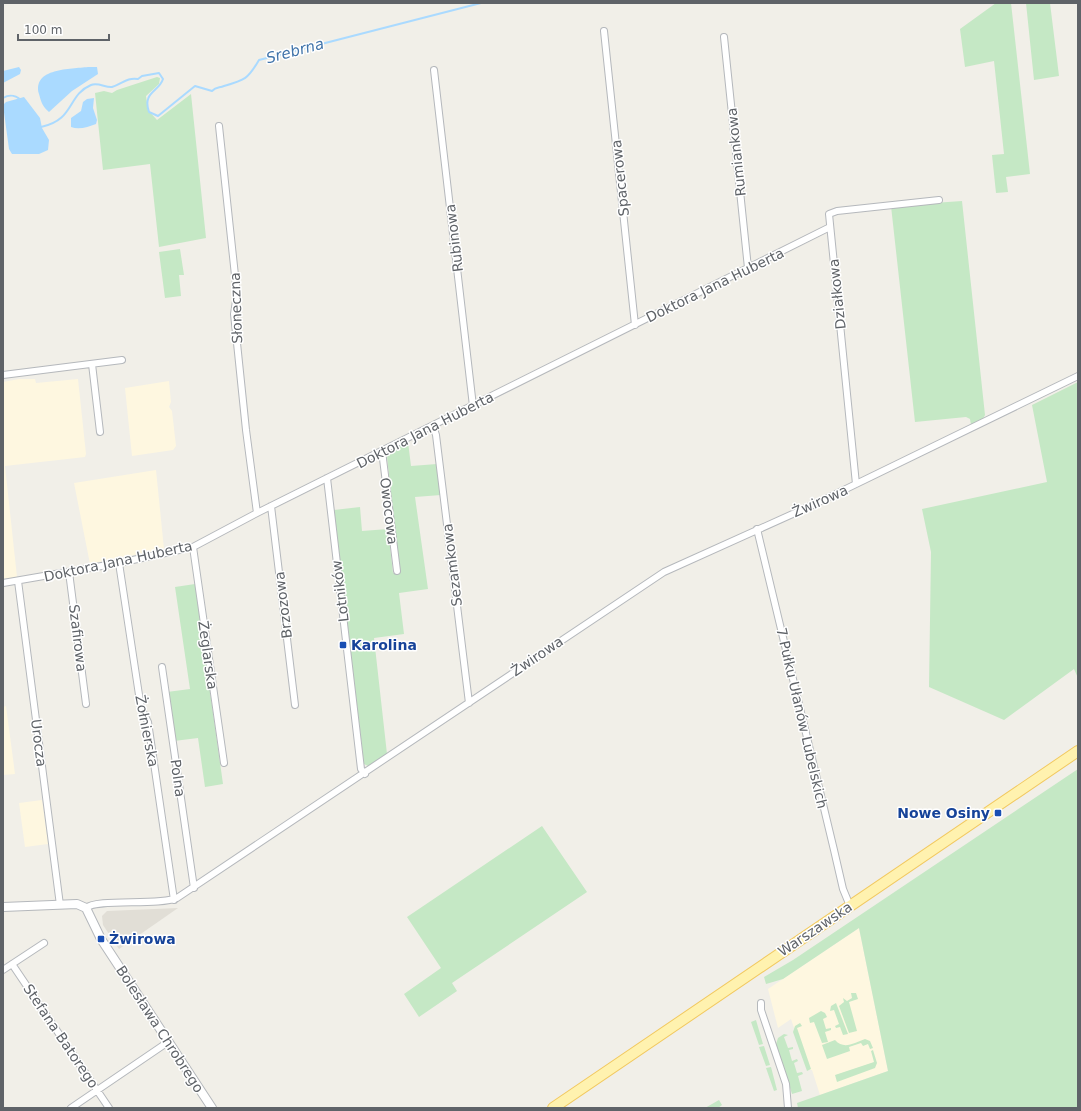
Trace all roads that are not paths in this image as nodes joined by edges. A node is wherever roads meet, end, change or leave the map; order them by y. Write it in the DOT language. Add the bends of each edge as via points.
graph roads {
  1 [pos="604,30"];
  2 [pos="724,37"];
  3 [pos="434,70"];
  4 [pos="219,126"];
  5 [pos="939,200"];
  6 [pos="830,227"];
  7 [pos="748,268"];
  8 [pos="634,325"];
  9 [pos="122,360"];
  10 [pos="92,364"];
  11 [pos="3,375"];
  12 [pos="1078,376"];
  13 [pos="473,406"];
  14 [pos="433,426"];
  15 [pos="100,432"];
  16 [pos="382,452"];
  17 [pos="327,478"];
  18 [pos="856,484"];
  19 [pos="271,506"];
  20 [pos="257,513"];
  21 [pos="757,529"];
  22 [pos="193,547"];
  23 [pos="119,563"];
  24 [pos="397,571"];
  25 [pos="69,572"];
  26 [pos="18,581"];
  27 [pos="3,583"];
  28 [pos="162,667"];
  29 [pos="469,703"];
  30 [pos="86,704"];
  31 [pos="295,705"];
  32 [pos="1078,752"];
  33 [pos="224,763"];
  34 [pos="365,774"];
  35 [pos="194,888"];
  36 [pos="174,900"];
  37 [pos="60,905"];
  38 [pos="850,906"];
  39 [pos="3,907"];
  40 [pos="86,908"];
  41 [pos="44,943"];
  42 [pos="12,964"];
  43 [pos="3,970"];
  44 [pos="761,1003"];
  45 [pos="168,1042"];
  46 [pos="97,1090"];
  47 [pos="71,1108"];
  48 [pos="109,1108"];
  49 [pos="212,1108"];
  50 [pos="553,1108"];
  51 [pos="788,1108"];
  1 -- 8 [label="street, Spacerowa"];
  2 -- 7 [label="street, Rumiankowa"];
  3 -- 13 [label="street, Rubinowa"];
  4 -- 20 [label="street, Słoneczna" via="237,294 234,314"];
  5 -- 6 [label="street, Działkowa" via="837,210 829,214"];
  6 -- 7 [label="street, Doktora Jana Huberta"];
  6 -- 18 [label="street, Działkowa"];
  7 -- 8 [label="street, Doktora Jana Huberta"];
  8 -- 13 [label="street, Doktora Jana Huberta"];
  9 -- 10 [label="street"];
  10 -- 11 [label="street"];
  10 -- 15 [label="street"];
  12 -- 18 [label="street, Żwirowa"];
  13 -- 14 [label="street, Doktora Jana Huberta"];
  14 -- 16 [label="street, Doktora Jana Huberta"];
  14 -- 29 [label="street, Sezamkowa"];
  16 -- 17 [label="street, Doktora Jana Huberta"];
  16 -- 24 [label="street, Owocowa"];
  17 -- 19 [label="street, Doktora Jana Huberta"];
  17 -- 34 [label="street, Lotników" via="361,769"];
  18 -- 21 [label="street, Żwirowa"];
  19 -- 20 [label="street, Doktora Jana Huberta"];
  19 -- 31 [label="street, Brzozowa"];
  20 -- 22 [label="street, Doktora Jana Huberta"];
  21 -- 29 [label="street, Żwirowa" via="664,572"];
  21 -- 38 [label="street, 7 Pułku Ułanów Lubelskich" via="843,889"];
  22 -- 23 [label="street, Doktora Jana Huberta"];
  22 -- 33 [label="street, Żeglarska"];
  23 -- 25 [label="street, Doktora Jana Huberta"];
  23 -- 36 [label="street, Żołnierska" via="141,708 148,722"];
  25 -- 26 [label="street, Doktora Jana Huberta"];
  25 -- 30 [label="street, Szafirowa"];
  26 -- 27 [label="street, Doktora Jana Huberta"];
  26 -- 37 [label="street, Urocza"];
  28 -- 35 [label="street, Polna"];
  29 -- 34 [label="street, Żwirowa"];
  32 -- 38 [label="main road, Warszawska"];
  34 -- 35 [label="street, Żwirowa"];
  35 -- 36 [label="street, Żwirowa"];
  36 -- 40 [label="street, Żwirowa" via="88,905"];
  37 -- 39 [label="street, Żwirowa"];
  37 -- 40 [label="street, Żwirowa" via="77,904"];
  38 -- 50 [label="main road, Warszawska"];
  40 -- 45 [label="street, Bolesława Chrobrego" via="97,933"];
  41 -- 42 [label="street"];
  42 -- 43 [label="street"];
  42 -- 46 [label="street, Stefana Batorego"];
  44 -- 51 [label="street" via="761,1010 786,1084"];
  45 -- 46 [label="street"];
  45 -- 49 [label="street, Bolesława Chrobrego"];
  46 -- 47 [label="street"];
  46 -- 48 [label="street, Stefana Batorego"];
}
